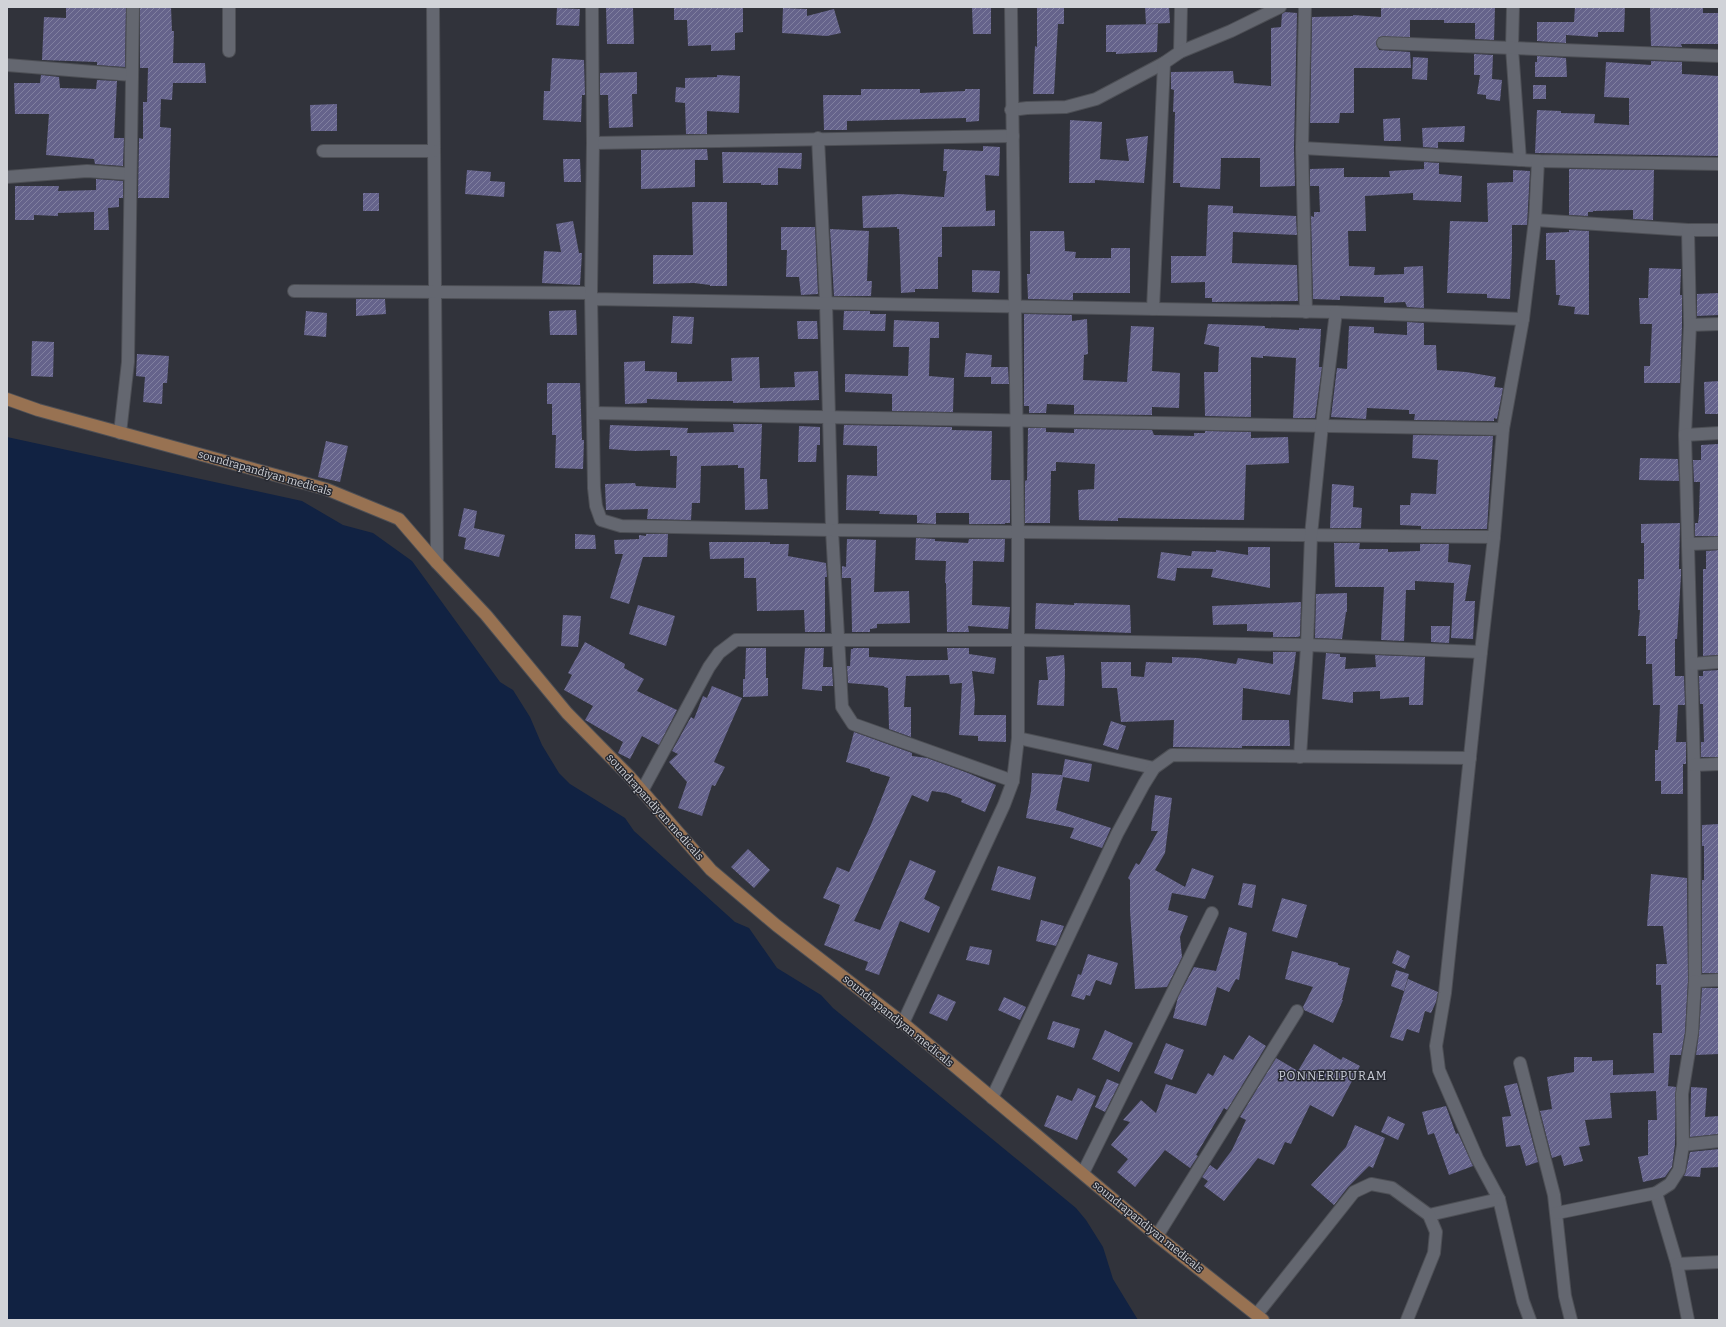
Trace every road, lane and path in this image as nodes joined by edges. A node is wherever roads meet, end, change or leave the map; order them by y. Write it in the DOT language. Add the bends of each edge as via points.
graph roads {
  1 [pos="133,7"];
  2 [pos="229,7"];
  3 [pos="433,7"];
  4 [pos="592,7"];
  5 [pos="1010,7"];
  6 [pos="1181,7"];
  7 [pos="1280,7"];
  8 [pos="1305,7"];
  9 [pos="1513,7"];
  10 [pos="1383,43"];
  11 [pos="1512,48"];
  12 [pos="230,51"];
  13 [pos="1180,52"];
  14 [pos="1719,56"];
  15 [pos="1164,62"];
  16 [pos="7,65"];
  17 [pos="132,75"];
  18 [pos="1011,110"];
  19 [pos="1013,136"];
  20 [pos="818,138"];
  21 [pos="593,143"];
  22 [pos="1302,148"];
  23 [pos="323,151"];
  24 [pos="434,151"];
  25 [pos="1520,160"];
  26 [pos="1538,161"];
  27 [pos="1719,164"];
  28 [pos="130,174"];
  29 [pos="7,177"];
  30 [pos="1536,220"];
  31 [pos="1688,230"];
  32 [pos="1719,230"];
  33 [pos="294,291"];
  34 [pos="435,293"];
  35 [pos="591,296"];
  36 [pos="826,303"];
  37 [pos="1015,307"];
  38 [pos="1153,309"];
  39 [pos="1306,312"];
  40 [pos="1336,312"];
  41 [pos="1523,319"];
  42 [pos="1719,324"];
  43 [pos="1690,325"];
  44 [pos="7,399"];
  45 [pos="594,413"];
  46 [pos="828,417"];
  47 [pos="1017,420"];
  48 [pos="1322,425"];
  49 [pos="1503,428"];
  50 [pos="120,433"];
  51 [pos="1719,433"];
  52 [pos="1685,435"];
  53 [pos="832,530"];
  54 [pos="1018,532"];
  55 [pos="1310,535"];
  56 [pos="1494,537"];
  57 [pos="1719,543"];
  58 [pos="1688,544"];
  59 [pos="437,563"];
  60 [pos="839,640"];
  61 [pos="1019,640"];
  62 [pos="1307,645"];
  63 [pos="1481,652"];
  64 [pos="1719,662"];
  65 [pos="1692,664"];
  66 [pos="1018,738"];
  67 [pos="1300,757"];
  68 [pos="1470,758"];
  69 [pos="1719,764"];
  70 [pos="1694,765"];
  71 [pos="1154,768"];
  72 [pos="1012,781"];
  73 [pos="642,791"];
  74 [pos="1212,912"];
  75 [pos="1719,980"];
  76 [pos="1695,981"];
  77 [pos="1297,1011"];
  78 [pos="903,1022"];
  79 [pos="1520,1063"];
  80 [pos="992,1098"];
  81 [pos="1719,1141"];
  82 [pos="1683,1145"];
  83 [pos="1082,1173"];
  84 [pos="1656,1193"];
  85 [pos="1499,1199"];
  86 [pos="1557,1213"];
  87 [pos="1429,1215"];
  88 [pos="1157,1236"];
  89 [pos="1719,1262"];
  90 [pos="1677,1264"];
  91 [pos="1260,1317"];
  92 [pos="1407,1320"];
  93 [pos="1530,1320"];
  94 [pos="1571,1320"];
  95 [pos="1688,1320"];
  1 -- 17 [label="street"];
  2 -- 12 [label="street"];
  3 -- 24 [label="street"];
  4 -- 21 [label="street"];
  5 -- 18 [label="street"];
  6 -- 13 [label="street"];
  7 -- 13 [label="street"];
  8 -- 22 [label="street"];
  9 -- 11 [label="street"];
  10 -- 11 [label="street"];
  11 -- 14 [label="street"];
  11 -- 25 [label="street"];
  13 -- 15 [label="street"];
  15 -- 18 [label="street" via="1096,99 1066,107"];
  15 -- 38 [label="street"];
  16 -- 17 [label="street"];
  17 -- 28 [label="street"];
  18 -- 19 [label="street"];
  19 -- 20 [label="street"];
  19 -- 37 [label="street"];
  20 -- 21 [label="street"];
  20 -- 36 [label="street"];
  21 -- 35 [label="street"];
  22 -- 25 [label="street"];
  22 -- 39 [label="street"];
  23 -- 24 [label="street"];
  24 -- 34 [label="street"];
  25 -- 26 [label="street"];
  26 -- 27 [label="street"];
  26 -- 30 [label="street"];
  28 -- 29 [label="street" via="86,171"];
  28 -- 50 [label="street" via="128,362"];
  30 -- 31 [label="street"];
  30 -- 41 [label="street"];
  31 -- 32 [label="street"];
  31 -- 43 [label="street"];
  33 -- 34 [label="street"];
  34 -- 35 [label="street"];
  34 -- 59 [label="street"];
  35 -- 36 [label="street"];
  35 -- 45 [label="street"];
  36 -- 37 [label="street"];
  36 -- 46 [label="street"];
  37 -- 38 [label="street"];
  37 -- 47 [label="street"];
  38 -- 39 [label="street"];
  39 -- 40 [label="street"];
  40 -- 41 [label="street"];
  40 -- 48 [label="street"];
  41 -- 49 [label="street"];
  42 -- 43 [label="street"];
  43 -- 52 [label="street"];
  44 -- 50 [label="main road, soundrapandiyan medicals"];
  45 -- 46 [label="street"];
  45 -- 53 [label="street" via="594,488 601,520 621,526"];
  46 -- 47 [label="street"];
  46 -- 53 [label="street"];
  47 -- 48 [label="street"];
  47 -- 54 [label="street"];
  48 -- 49 [label="street"];
  48 -- 55 [label="street"];
  49 -- 56 [label="street"];
  50 -- 59 [label="main road, soundrapandiyan medicals" via="326,489 399,519"];
  51 -- 52 [label="street"];
  52 -- 58 [label="street"];
  53 -- 54 [label="street"];
  53 -- 60 [label="street"];
  54 -- 55 [label="street"];
  54 -- 61 [label="street"];
  55 -- 56 [label="street"];
  55 -- 62 [label="street"];
  56 -- 63 [label="street"];
  57 -- 58 [label="street"];
  58 -- 65 [label="street"];
  59 -- 73 [label="main road, soundrapandiyan medicals" via="486,615 567,713"];
  60 -- 61 [label="street"];
  60 -- 72 [label="street" via="842,707 853,724"];
  60 -- 73 [label="street" via="736,640 709,666"];
  61 -- 62 [label="street"];
  61 -- 66 [label="street"];
  62 -- 63 [label="street"];
  62 -- 67 [label="street"];
  63 -- 68 [label="street"];
  64 -- 65 [label="street"];
  65 -- 70 [label="street"];
  66 -- 71 [label="street"];
  66 -- 72 [label="street"];
  67 -- 68 [label="street"];
  67 -- 71 [label="street" via="1172,756"];
  68 -- 85 [label="street" via="1445,993 1436,1046 1439,1070 1477,1158"];
  69 -- 70 [label="street"];
  70 -- 76 [label="street"];
  71 -- 80 [label="street" via="1118,834"];
  72 -- 78 [label="street" via="1004,805"];
  73 -- 78 [label="main road, soundrapandiyan medicals" via="711,870 776,925"];
  74 -- 83 [label="street"];
  75 -- 76 [label="street"];
  76 -- 82 [label="street" via="1692,1033 1682,1094"];
  77 -- 88 [label="street"];
  78 -- 80 [label="main road, soundrapandiyan medicals"];
  79 -- 86 [label="street"];
  80 -- 83 [label="main road, soundrapandiyan medicals"];
  81 -- 82 [label="street"];
  82 -- 84 [label="street" via="1679,1170 1670,1184"];
  83 -- 88 [label="main road, soundrapandiyan medicals"];
  84 -- 86 [label="street"];
  84 -- 90 [label="street"];
  85 -- 87 [label="street"];
  85 -- 93 [label="street" via="1523,1301"];
  86 -- 94 [label="street" via="1565,1296"];
  87 -- 91 [label="street" via="1392,1188 1371,1184 1354,1192"];
  87 -- 92 [label="street" via="1436,1232 1434,1253"];
  88 -- 91 [label="main road, soundrapandiyan medicals"];
  89 -- 90 [label="street"];
  90 -- 95 [label="street"];
}
